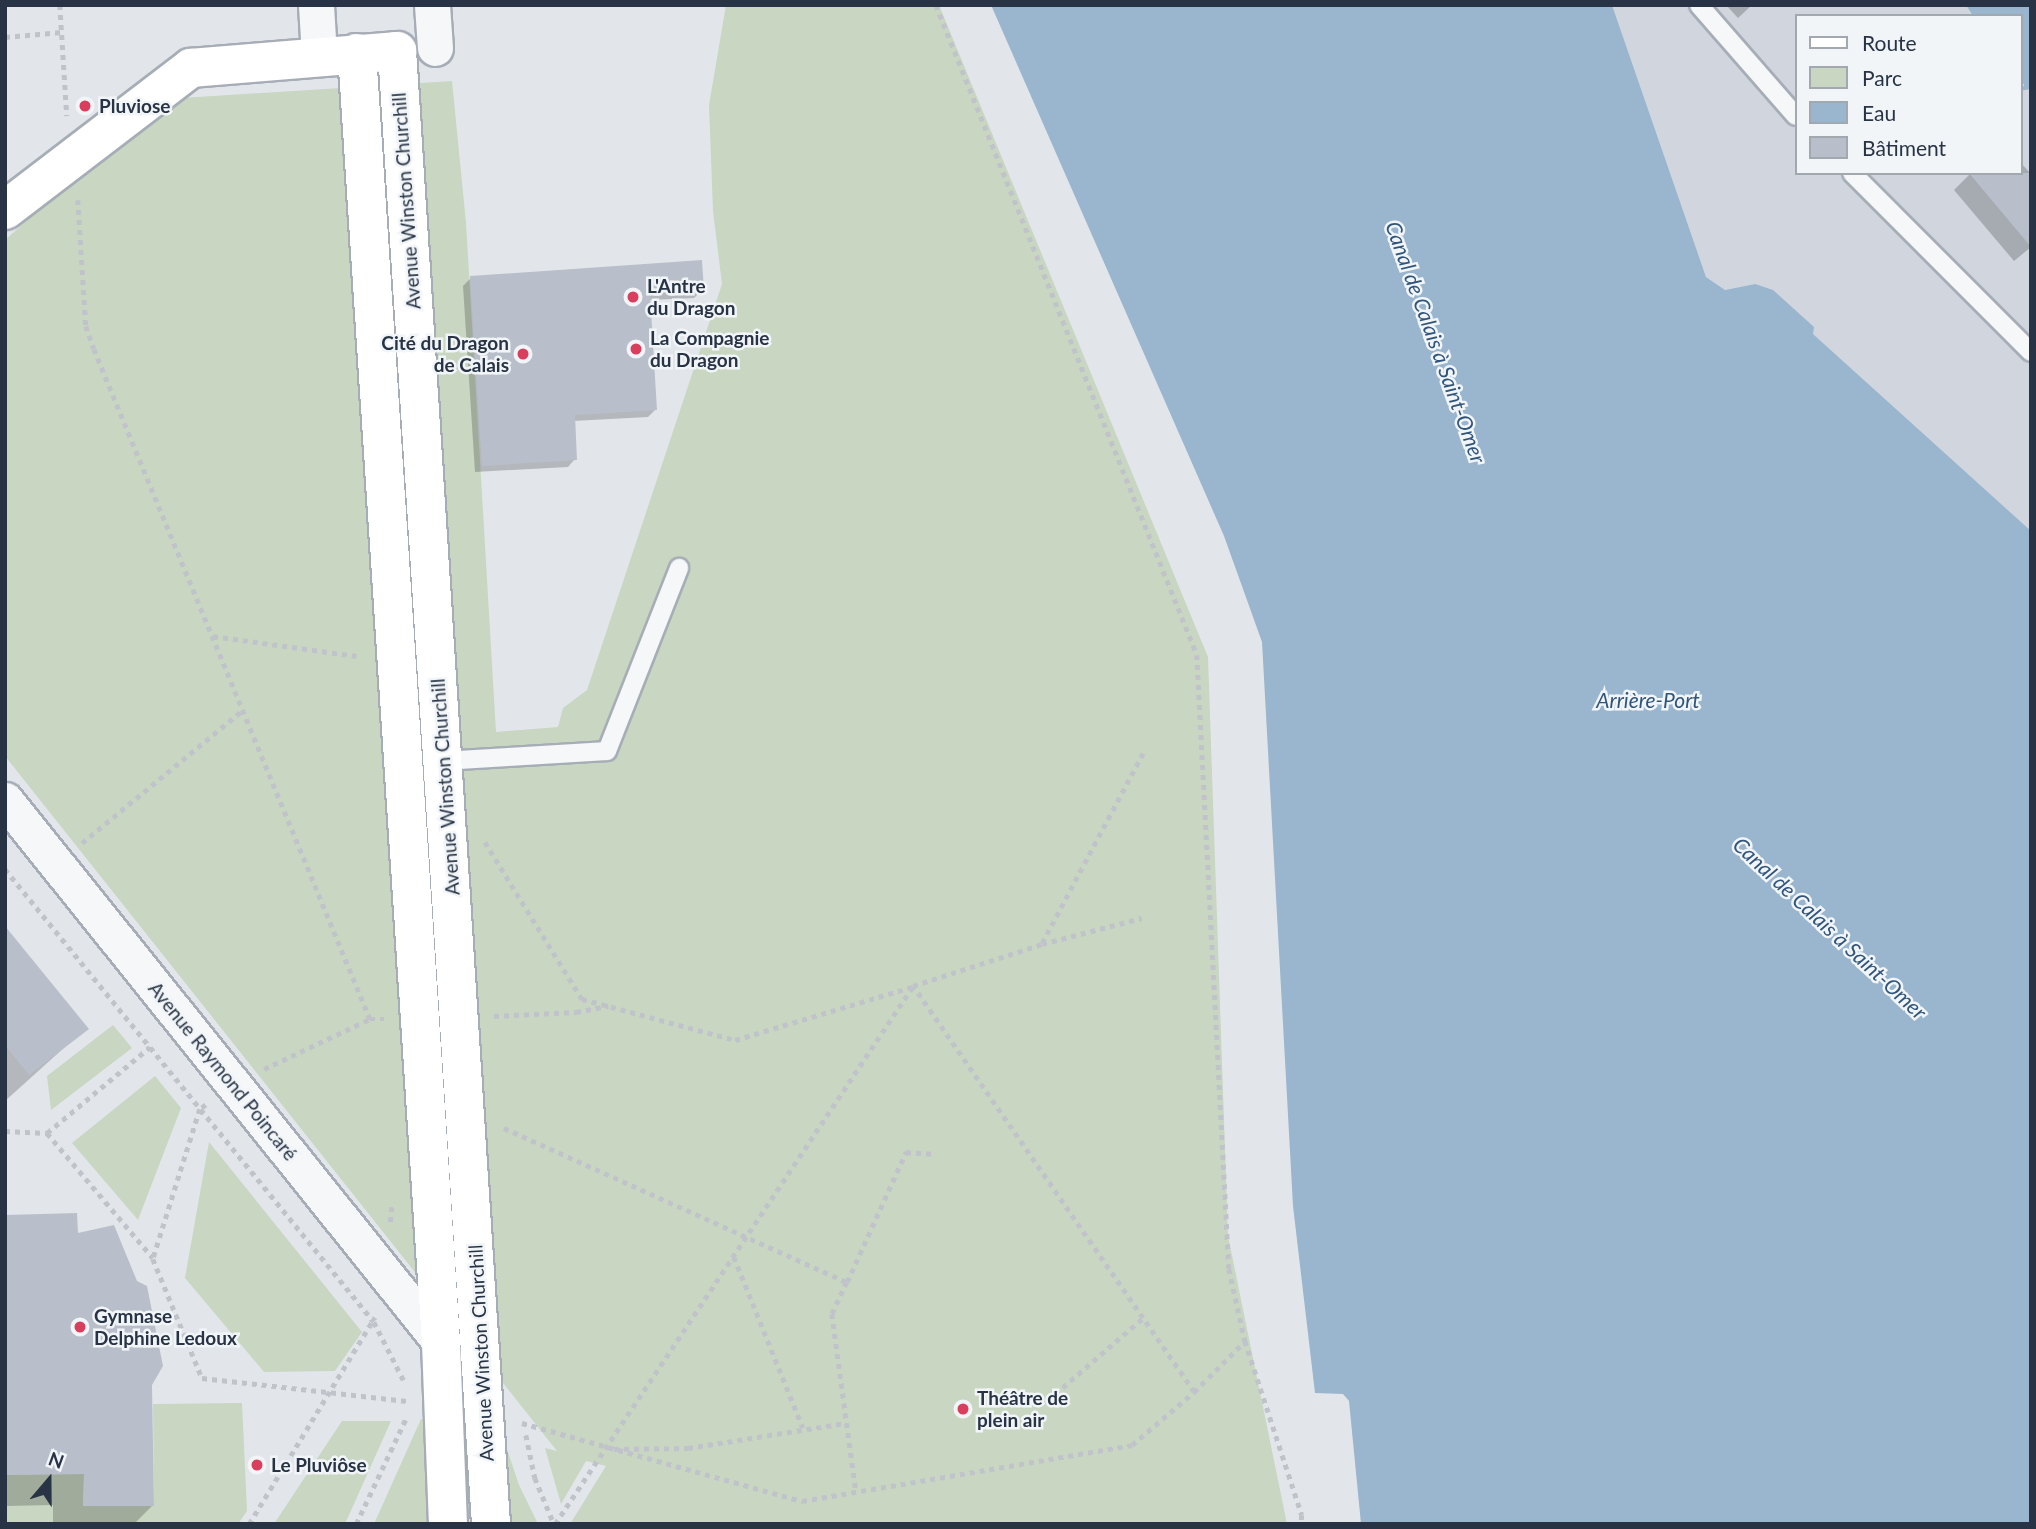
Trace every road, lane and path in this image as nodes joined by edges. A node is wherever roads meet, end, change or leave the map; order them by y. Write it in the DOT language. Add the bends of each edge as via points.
graph roads {
  1 [pos="60,5"];
  2 [pos="316,5"];
  3 [pos="432,5"];
  4 [pos="936,5"];
  5 [pos="1699,5"];
  6 [pos="61,33"];
  7 [pos="5,37"];
  8 [pos="435,48"];
  9 [pos="356,53"];
  10 [pos="318,56"];
  11 [pos="1794,114"];
  12 [pos="69,160"];
  13 [pos="1854,175"];
  14 [pos="5,210"];
  15 [pos="2031,352"];
  16 [pos="679,568"];
  17 [pos="213,636"];
  18 [pos="357,656"];
  19 [pos="243,710"];
  20 [pos="1143,752"];
  21 [pos="443,761"];
  22 [pos="5,800"];
  23 [pos="485,842"];
  24 [pos="57,863"];
  25 [pos="5,869"];
  26 [pos="1142,918"];
  27 [pos="1042,944"];
  28 [pos="912,986"];
  29 [pos="370,1019"];
  30 [pos="150,1047"];
  31 [pos="200,1109"];
  32 [pos="504,1128"];
  33 [pos="5,1131"];
  34 [pos="47,1133"];
  35 [pos="935,1154"];
  36 [pos="747,1235"];
  37 [pos="733,1256"];
  38 [pos="153,1259"];
  39 [pos="847,1282"];
  40 [pos="1143,1318"];
  41 [pos="374,1322"];
  42 [pos="1245,1341"];
  43 [pos="442,1343"];
  44 [pos="331,1392"];
  45 [pos="1194,1392"];
  46 [pos="1055,1394"];
  47 [pos="413,1401"];
  48 [pos="846,1423"];
  49 [pos="803,1428"];
  50 [pos="606,1449"];
  51 [pos="856,1492"];
  52 [pos="249,1524"];
  53 [pos="356,1524"];
  54 [pos="448,1524"];
  55 [pos="491,1524"];
  56 [pos="555,1524"];
  57 [pos="1301,1524"];
  1 -- 6 [label="path"];
  2 -- 10 [label="street"];
  3 -- 8 [label="street"];
  4 -- 42 [label="path" via="1197,655 1229,1269"];
  5 -- 11 [label="lane"];
  6 -- 7 [label="path"];
  6 -- 12 [label="path"];
  9 -- 10 [label="street"];
  9 -- 21 [label="street, Avenue Winston Churchill" via="397,51"];
  9 -- 43 [label="street, Avenue Winston Churchill"];
  10 -- 12 [label="street" via="191,68"];
  12 -- 14 [label="street"];
  12 -- 17 [label="path" via="76,177 86,326"];
  13 -- 15 [label="lane"];
  16 -- 21 [label="lane" via="607,751"];
  17 -- 18 [label="path"];
  17 -- 19 [label="path"];
  19 -- 24 [label="path"];
  19 -- 29 [label="path"];
  20 -- 27 [label="path"];
  21 -- 55 [label="street, Avenue Winston Churchill"];
  22 -- 24 [label="street, Avenue Raymond Poincaré"];
  23 -- 28 [label="path" via="582,999 735,1040"];
  24 -- 43 [label="street, Avenue Raymond Poincaré"];
  25 -- 30 [label="path"];
  26 -- 27 [label="path"];
  27 -- 28 [label="path"];
  28 -- 36 [label="path"];
  28 -- 40 [label="path"];
  30 -- 31 [label="path"];
  30 -- 34 [label="path"];
  31 -- 38 [label="path"];
  31 -- 41 [label="path"];
  32 -- 36 [label="path"];
  33 -- 34 [label="path"];
  34 -- 38 [label="path"];
  35 -- 39 [label="path" via="905,1152"];
  36 -- 37 [label="path"];
  36 -- 39 [label="path"];
  37 -- 49 [label="path"];
  37 -- 50 [label="path"];
  38 -- 44 [label="path" via="202,1378"];
  39 -- 48 [label="path" via="832,1314"];
  40 -- 45 [label="path"];
  40 -- 46 [label="path"];
  41 -- 44 [label="path"];
  41 -- 47 [label="path"];
  42 -- 45 [label="path"];
  42 -- 57 [label="path" via="1302,1515"];
  43 -- 54 [label="street, Avenue Winston Churchill"];
  44 -- 47 [label="path"];
  44 -- 52 [label="path"];
  45 -- 51 [label="path" via="1132,1445"];
  47 -- 53 [label="path"];
  48 -- 49 [label="path"];
  48 -- 51 [label="path"];
  49 -- 50 [label="path" via="688,1448"];
  50 -- 51 [label="path" via="802,1500"];
  50 -- 56 [label="path"];
  50 -- 56 [label="path" via="523,1423 535,1478"];
}
